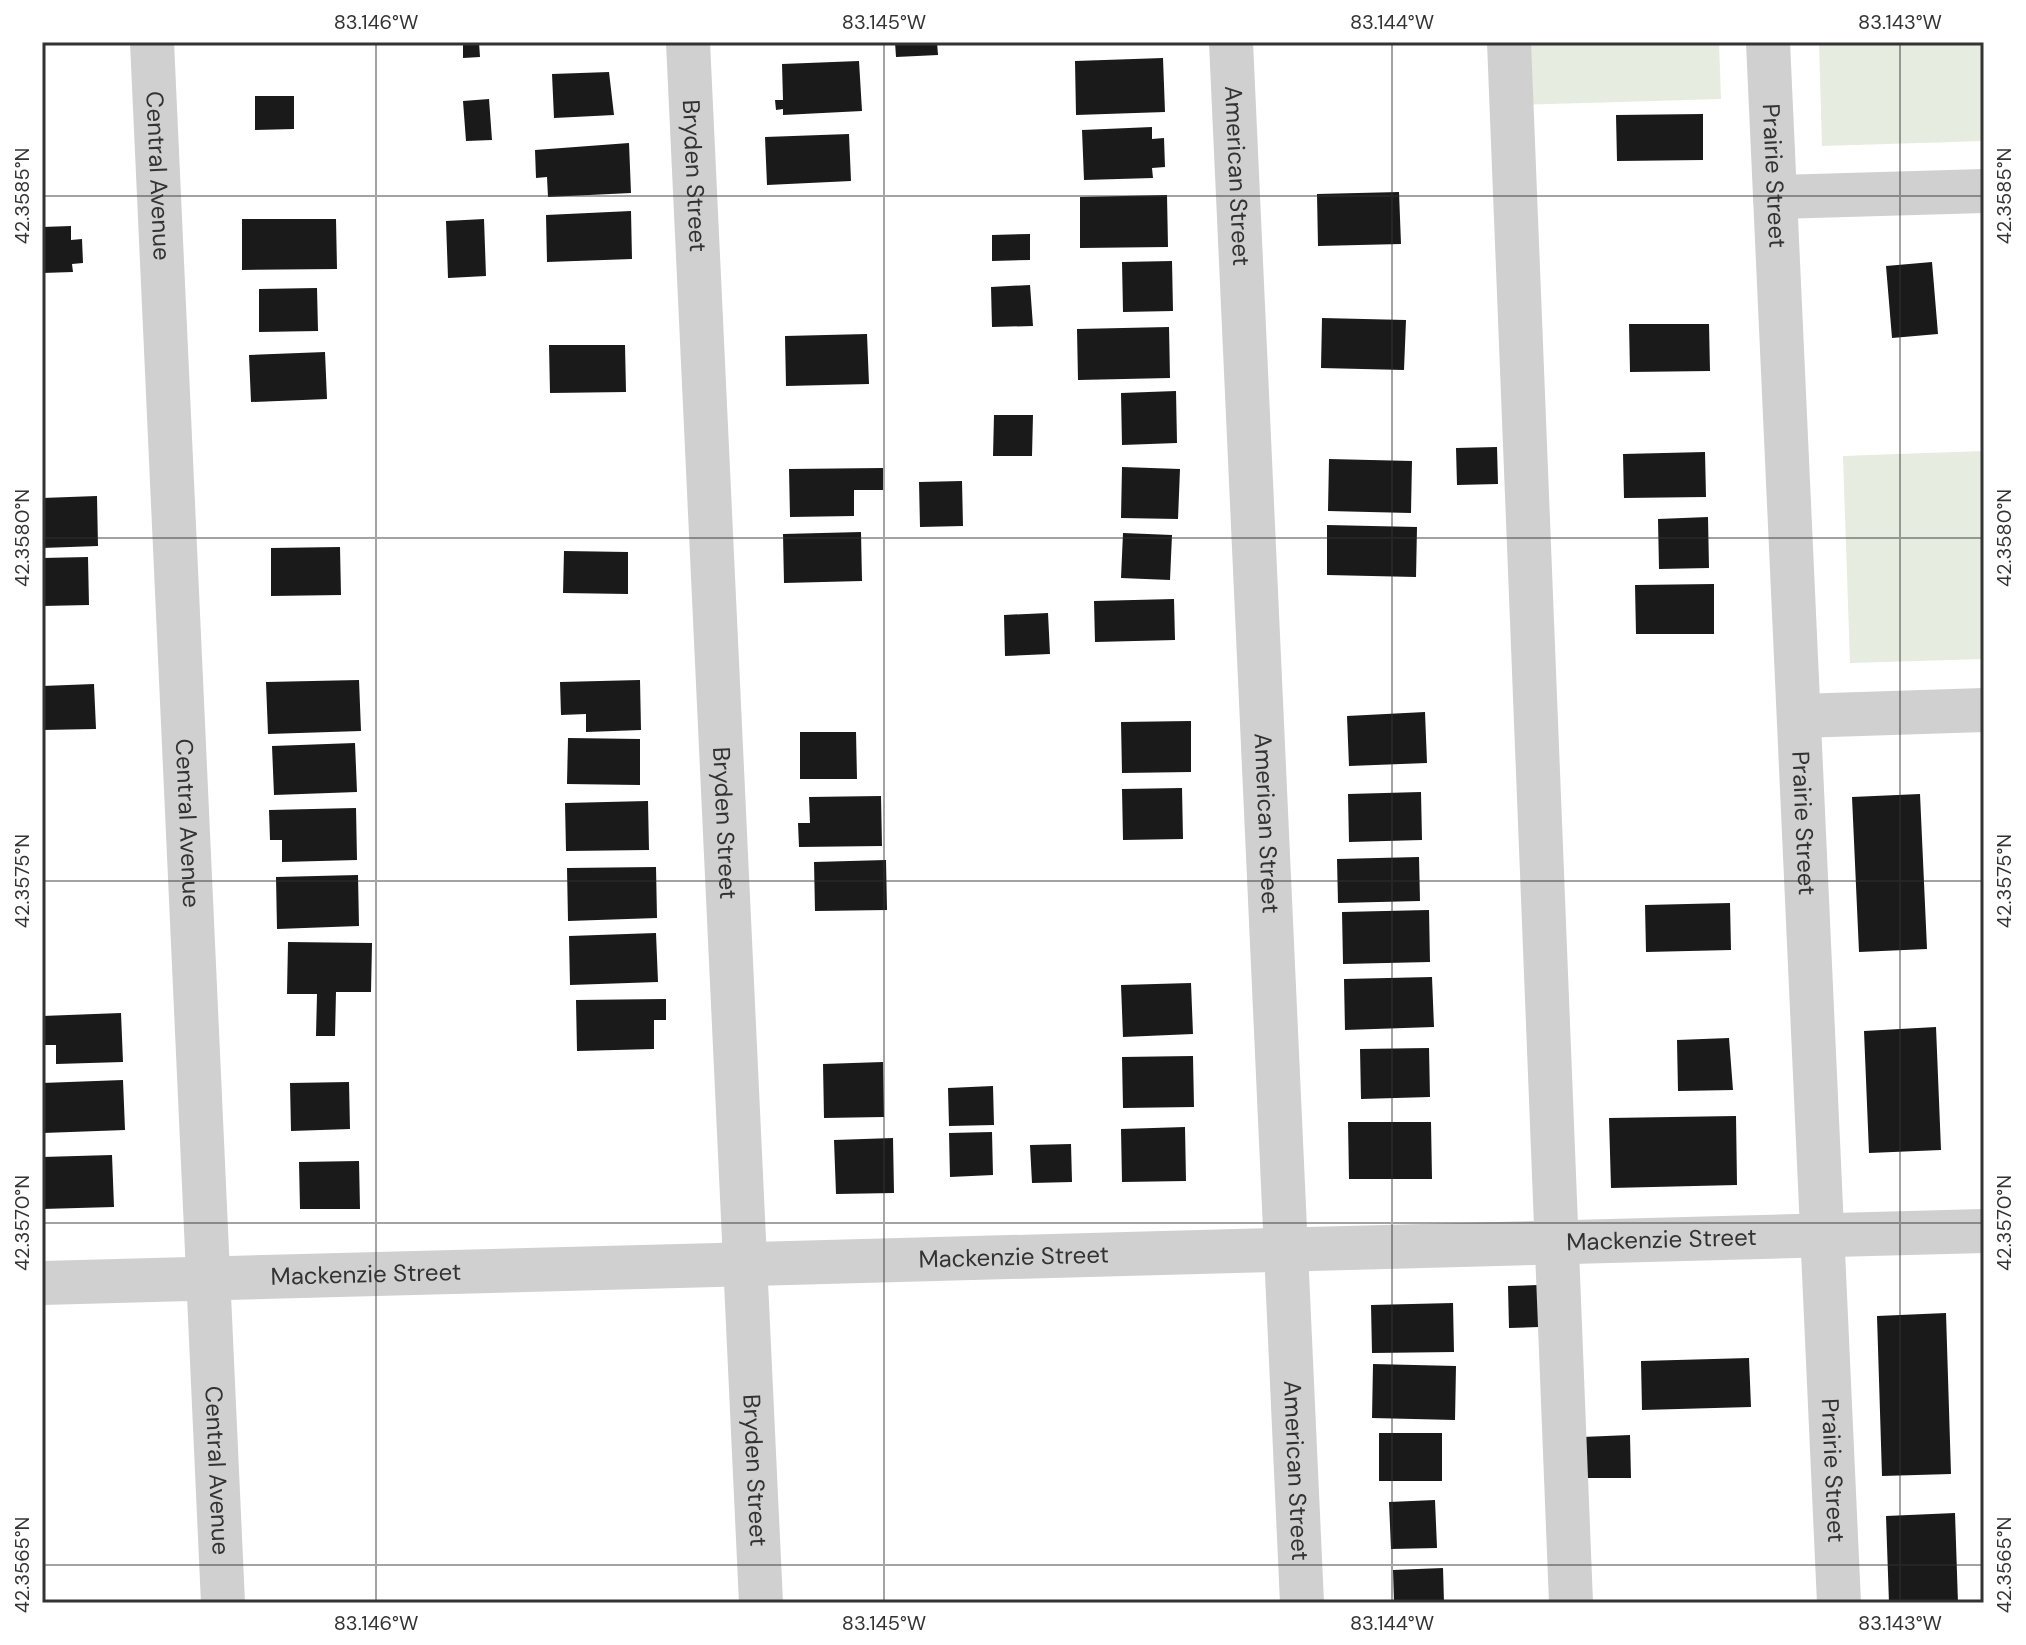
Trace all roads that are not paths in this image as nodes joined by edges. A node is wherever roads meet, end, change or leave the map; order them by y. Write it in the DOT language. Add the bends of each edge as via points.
graph roads {
  1 [pos="152,42"];
  2 [pos="688,42"];
  3 [pos="1231,42"];
  4 [pos="1509,42"];
  5 [pos="1768,42"];
  6 [pos="1984,191"];
  7 [pos="1775,197"];
  8 [pos="1984,710"];
  9 [pos="1799,716"];
  10 [pos="1984,1231"];
  11 [pos="1823,1235"];
  12 [pos="1554,1242"];
  13 [pos="1286,1249"];
  14 [pos="745,1264"];
  15 [pos="208,1279"];
  16 [pos="42,1283"];
  17 [pos="223,1603"];
  18 [pos="761,1603"];
  19 [pos="1302,1603"];
  20 [pos="1571,1603"];
  21 [pos="1839,1603"];
  1 -- 15 [label="street, Central Avenue"];
  2 -- 14 [label="street, Bryden Street"];
  3 -- 13 [label="street, American Street"];
  4 -- 12 [label="street"];
  5 -- 7 [label="street, Prairie Street"];
  6 -- 7 [label="street"];
  7 -- 9 [label="street, Prairie Street"];
  8 -- 9 [label="street"];
  9 -- 11 [label="street, Prairie Street"];
  10 -- 11 [label="street, Mackenzie Street"];
  11 -- 12 [label="street, Mackenzie Street"];
  11 -- 21 [label="street, Prairie Street"];
  12 -- 13 [label="street, Mackenzie Street"];
  12 -- 20 [label="street"];
  13 -- 14 [label="street, Mackenzie Street"];
  13 -- 19 [label="street, American Street"];
  14 -- 15 [label="street, Mackenzie Street"];
  14 -- 18 [label="street, Bryden Street"];
  15 -- 16 [label="street, Mackenzie Street"];
  15 -- 17 [label="street, Central Avenue"];
}
